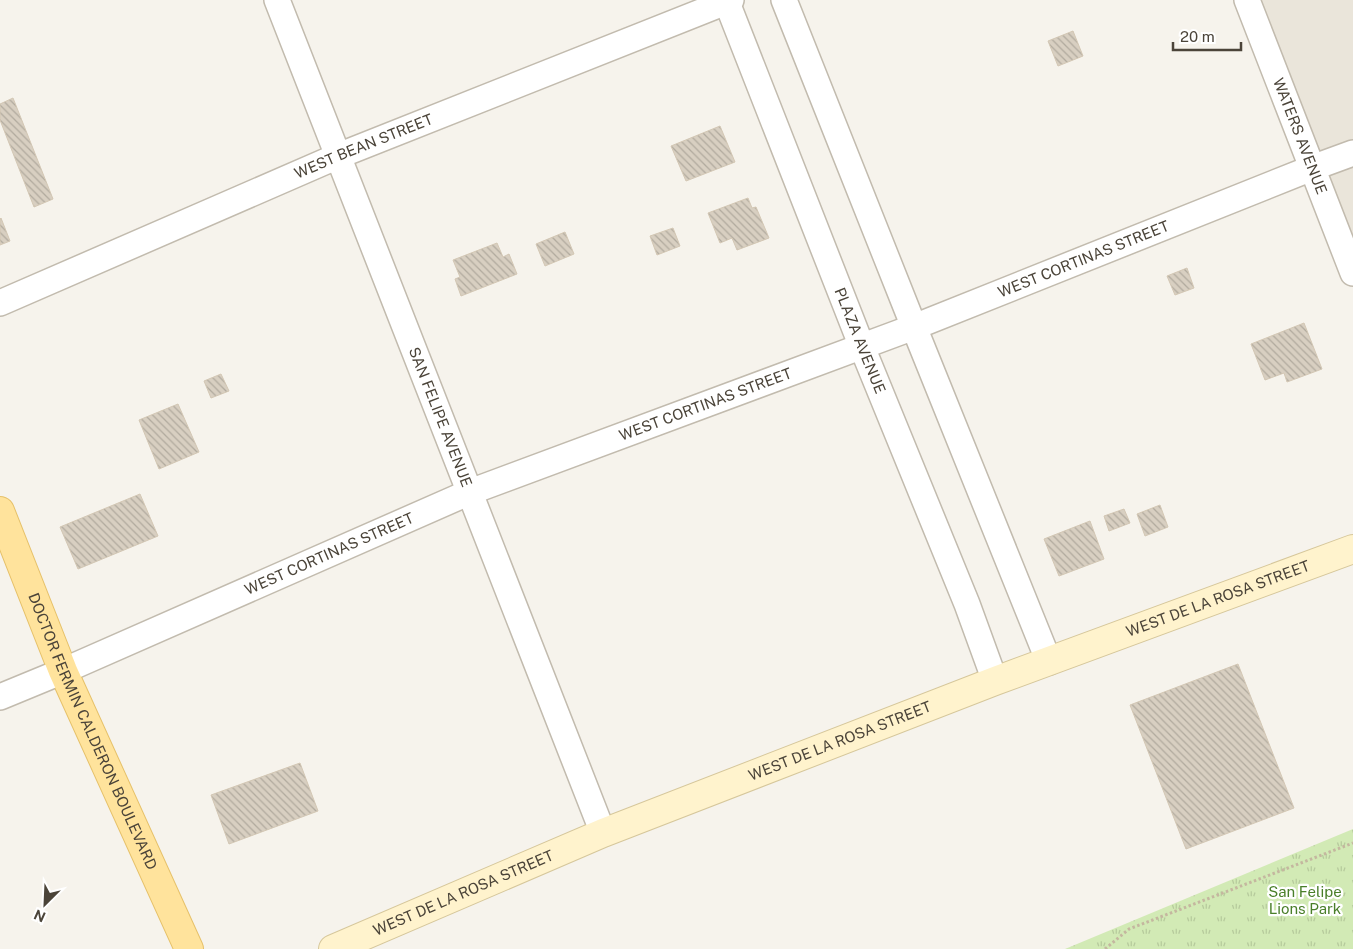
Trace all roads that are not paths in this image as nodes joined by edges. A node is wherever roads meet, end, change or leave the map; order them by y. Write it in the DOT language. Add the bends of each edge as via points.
graph roads {
  1 [pos="277,0"];
  2 [pos="784,0"];
  3 [pos="1247,0"];
  4 [pos="728,1"];
  5 [pos="1353,153"];
  6 [pos="338,156"];
  7 [pos="1312,168"];
  8 [pos="1353,273"];
  9 [pos="0,303"];
  10 [pos="914,327"];
  11 [pos="862,347"];
  12 [pos="470,492"];
  13 [pos="0,511"];
  14 [pos="1353,548"];
  15 [pos="1049,662"];
  16 [pos="63,671"];
  17 [pos="995,681"];
  18 [pos="0,697"];
  19 [pos="603,833"];
  20 [pos="189,949"];
  21 [pos="333,949"];
  1 -- 6 [label="street, SAN FELIPE AVENUE"];
  2 -- 10 [label="street"];
  3 -- 7 [label="street, WATERS AVENUE"];
  4 -- 6 [label="street, WEST BEAN STREET"];
  4 -- 11 [label="street, PLAZA AVENUE"];
  5 -- 7 [label="street, WEST CORTINAS STREET"];
  6 -- 9 [label="street, WEST BEAN STREET"];
  6 -- 12 [label="street, SAN FELIPE AVENUE"];
  7 -- 8 [label="street, WATERS AVENUE"];
  7 -- 10 [label="street, WEST CORTINAS STREET"];
  10 -- 11 [label="street, WEST CORTINAS STREET"];
  10 -- 15 [label="street"];
  11 -- 12 [label="street, WEST CORTINAS STREET"];
  11 -- 17 [label="street, PLAZA AVENUE"];
  12 -- 16 [label="street, WEST CORTINAS STREET"];
  12 -- 19 [label="street, SAN FELIPE AVENUE"];
  13 -- 16 [label="main road, DOCTOR FERMIN CALDERON BOULEVARD"];
  14 -- 15 [label="street, WEST DE LA ROSA STREET"];
  15 -- 17 [label="street, WEST DE LA ROSA STREET"];
  16 -- 18 [label="street, WEST CORTINAS STREET"];
  16 -- 20 [label="main road, DOCTOR FERMIN CALDERON BOULEVARD"];
  17 -- 19 [label="street, WEST DE LA ROSA STREET"];
  19 -- 21 [label="street, WEST DE LA ROSA STREET"];
}
